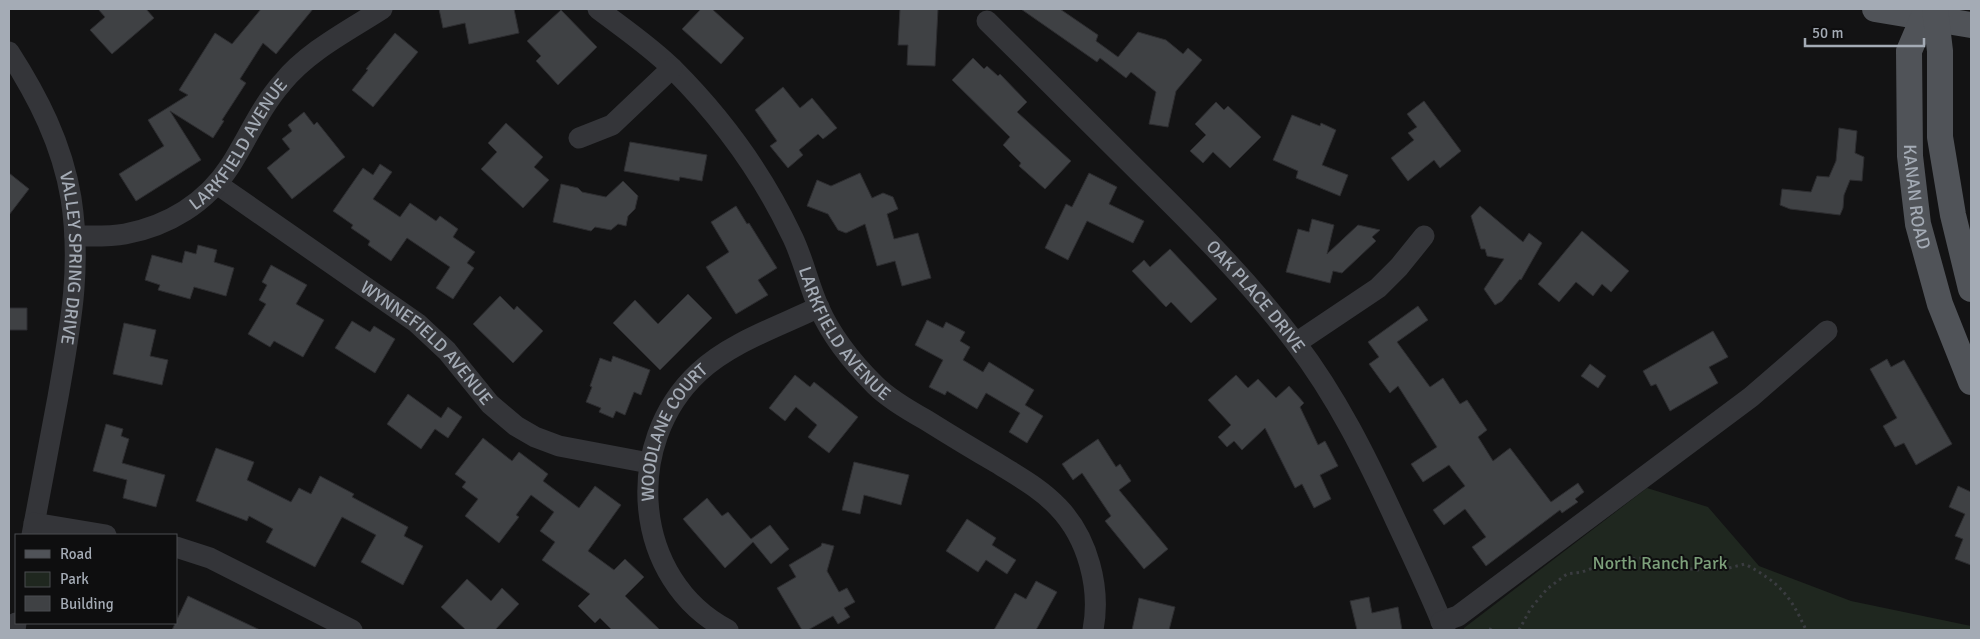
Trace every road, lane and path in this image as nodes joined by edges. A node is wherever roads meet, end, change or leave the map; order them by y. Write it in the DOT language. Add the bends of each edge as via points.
graph roads {
  1 [pos="382,9"];
  2 [pos="598,9"];
  3 [pos="1875,9"];
  4 [pos="1931,13"];
  5 [pos="987,21"];
  6 [pos="1971,25"];
  7 [pos="9,52"];
  8 [pos="672,68"];
  9 [pos="579,138"];
  10 [pos="217,184"];
  11 [pos="75,236"];
  12 [pos="1424,236"];
  13 [pos="1971,289"];
  14 [pos="819,307"];
  15 [pos="1827,331"];
  16 [pos="1296,343"];
  17 [pos="1971,382"];
  18 [pos="649,463"];
  19 [pos="33,529"];
  20 [pos="94,534"];
  21 [pos="178,548"];
  22 [pos="1443,626"];
  23 [pos="352,630"];
  24 [pos="728,630"];
  25 [pos="1093,630"];
  26 [pos="1519,630"];
  27 [pos="1806,630"];
  1 -- 10 [label="street, LARKFIELD AVENUE" via="325,45 283,81"];
  2 -- 8 [label="street, LARKFIELD AVENUE"];
  3 -- 4 [label="main road"];
  4 -- 6 [label="main road"];
  4 -- 13 [label="main road, KANAN ROAD" via="1940,51 1940,137 1953,215"];
  4 -- 17 [label="main road, KANAN ROAD" via="1909,51 1910,156 1918,224 1940,304"];
  5 -- 16 [label="street, OAK PLACE DRIVE" via="1217,248"];
  7 -- 11 [label="street, VALLEY SPRING DRIVE" via="31,86 62,159"];
  8 -- 9 [label="street" via="612,125"];
  8 -- 14 [label="street, LARKFIELD AVENUE" via="719,120 767,187 792,235"];
  10 -- 11 [label="street, LARKFIELD AVENUE" via="188,210 156,227 123,235"];
  10 -- 18 [label="street, WYNNEFIELD AVENUE" via="417,323 447,351 490,404 516,426 559,446"];
  11 -- 19 [label="street, VALLEY SPRING DRIVE" via="72,318"];
  12 -- 16 [label="street" via="1378,288"];
  14 -- 18 [label="street, WOODLANE COURT" via="736,346 699,372 666,414"];
  14 -- 25 [label="street, LARKFIELD AVENUE" via="844,352 876,386 901,405 1037,488 1059,508 1076,531 1089,560 1095,595"];
  15 -- 22 [label="street" via="1751,397"];
  16 -- 22 [label="street, OAK PLACE DRIVE" via="1360,445"];
  18 -- 24 [label="street, WOODLANE COURT" via="647,491 657,548 683,592 701,612"];
  19 -- 20 [label="street"];
  21 -- 23 [label="street" via="210,558"];
  26 -- 27 [label="path" via="1531,608 1567,574 1609,562 1641,558 1696,570 1745,564 1784,591"];
}
